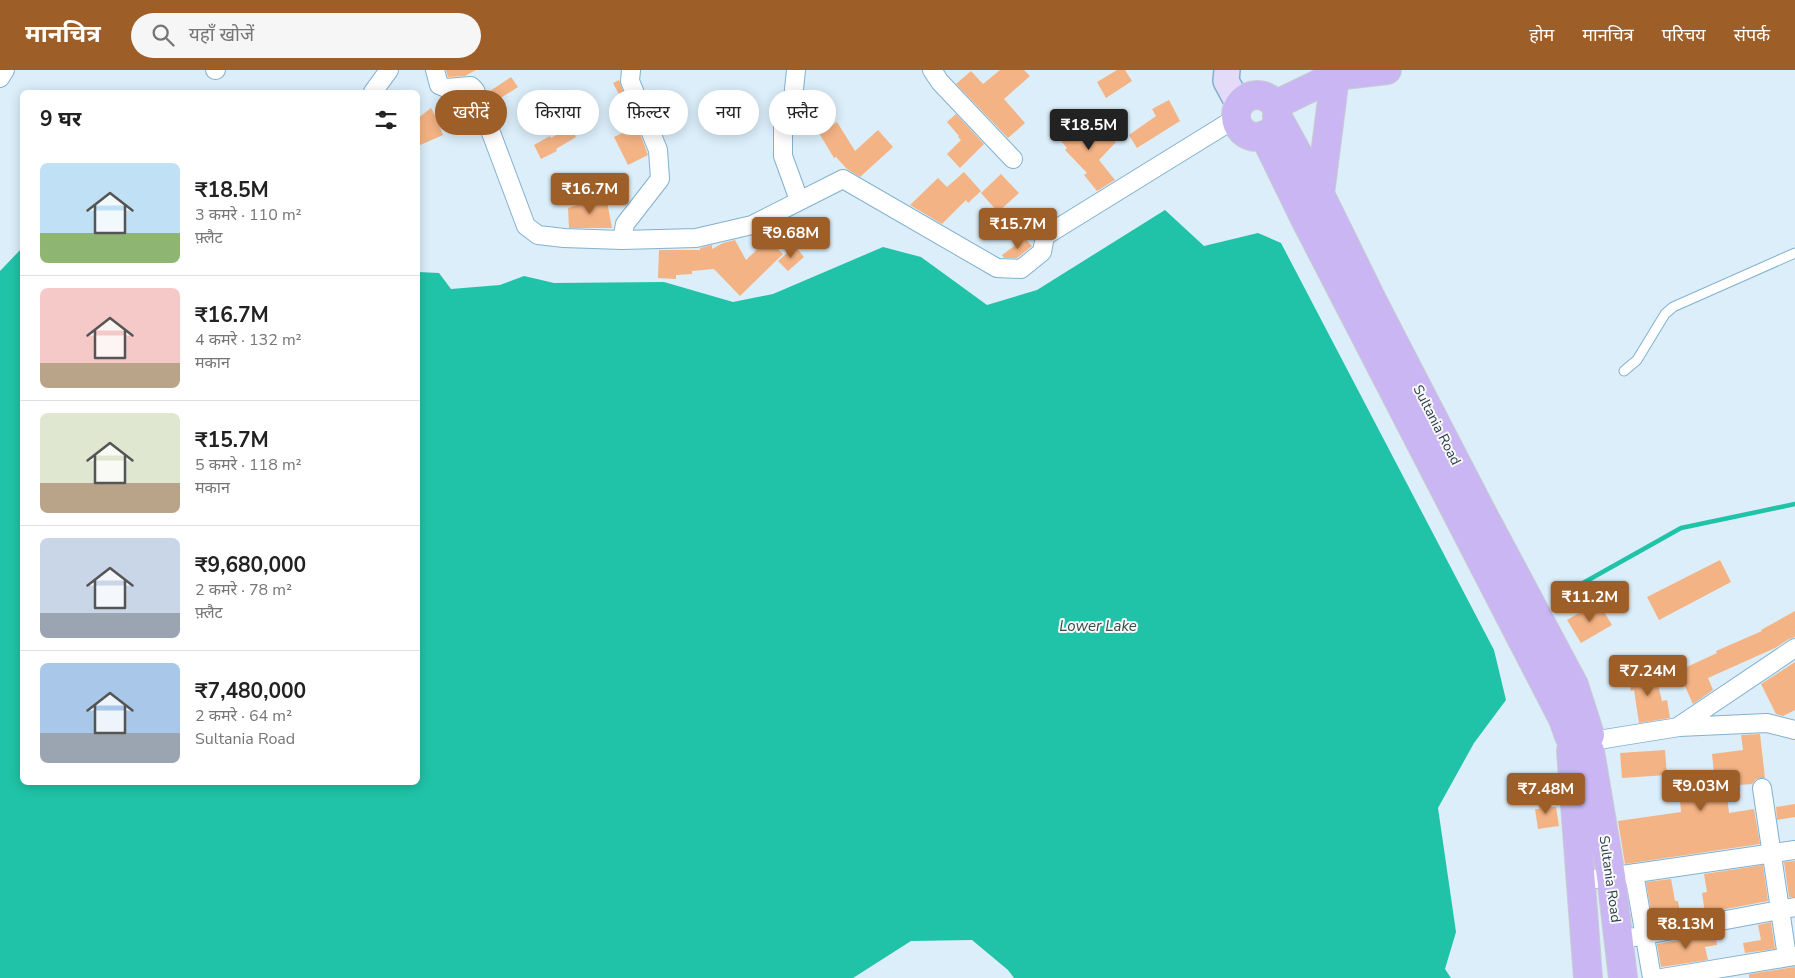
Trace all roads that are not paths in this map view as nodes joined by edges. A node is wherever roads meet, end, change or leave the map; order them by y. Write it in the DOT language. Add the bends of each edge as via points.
graph roads {
  1 [pos="5,70"];
  2 [pos="389,70"];
  3 [pos="434,70"];
  4 [pos="631,70"];
  5 [pos="796,70"];
  6 [pos="932,70"];
  7 [pos="1227,70"];
  8 [pos="1387,70"];
  9 [pos="1335,76"];
  10 [pos="0,78"];
  11 [pos="374,90"];
  12 [pos="1257,113"];
  13 [pos="1013,160"];
  14 [pos="1320,194"];
  15 [pos="799,200"];
  16 [pos="622,240"];
  17 [pos="1795,253"];
  18 [pos="1624,371"];
  19 [pos="1795,648"];
  20 [pos="1791,724"];
  21 [pos="1679,726"];
  22 [pos="1582,743"];
  23 [pos="1762,788"];
  24 [pos="1795,850"];
  25 [pos="1772,854"];
  26 [pos="1622,875"];
  27 [pos="1580,881"];
  28 [pos="1788,909"];
  29 [pos="1632,938"];
  30 [pos="1791,957"];
  31 [pos="1588,978"];
  32 [pos="1623,978"];
  33 [pos="1652,978"];
  34 [pos="1662,978"];
  1 -- 10 [label="street"];
  2 -- 11 [label="street"];
  3 -- 16 [label="street" via="439,85 446,88 471,86 475,90 526,226 538,235"];
  4 -- 16 [label="street" via="630,81 658,150 660,179 625,224"];
  5 -- 15 [label="street" via="793,99 783,109 783,156"];
  6 -- 13 [label="street"];
  7 -- 12 [label="main road" via="1226,81"];
  8 -- 9 [label="main road"];
  9 -- 12 [label="main road"];
  9 -- 14 [label="main road"];
  12 -- 14 [label="main road, Sultania Road"];
  12 -- 15 [label="street" via="1045,236 1042,252 1021,269 997,268 843,179"];
  12 -- 22 [label="main road, Sultania Road" via="1304,218 1563,719"];
  14 -- 22 [label="main road, Sultania Road" via="1372,300 1574,685"];
  15 -- 16 [label="street" via="752,225 696,238"];
  17 -- 18 [label="lane" via="1673,307 1660,321 1637,360"];
  19 -- 21 [label="street"];
  20 -- 21 [label="street"];
  21 -- 22 [label="street"];
  22 -- 26 [label="main road, Sultania Road"];
  22 -- 27 [label="main road, Sultania Road"];
  23 -- 25 [label="street"];
  24 -- 25 [label="street"];
  25 -- 26 [label="street"];
  25 -- 28 [label="street"];
  26 -- 27 [label="street"];
  26 -- 29 [label="main road, Sultania Road"];
  27 -- 31 [label="main road, Sultania Road"];
  28 -- 29 [label="street"];
  28 -- 30 [label="street"];
  29 -- 32 [label="main road, Sultania Road"];
  29 -- 33 [label="street"];
  30 -- 34 [label="street"];
}
